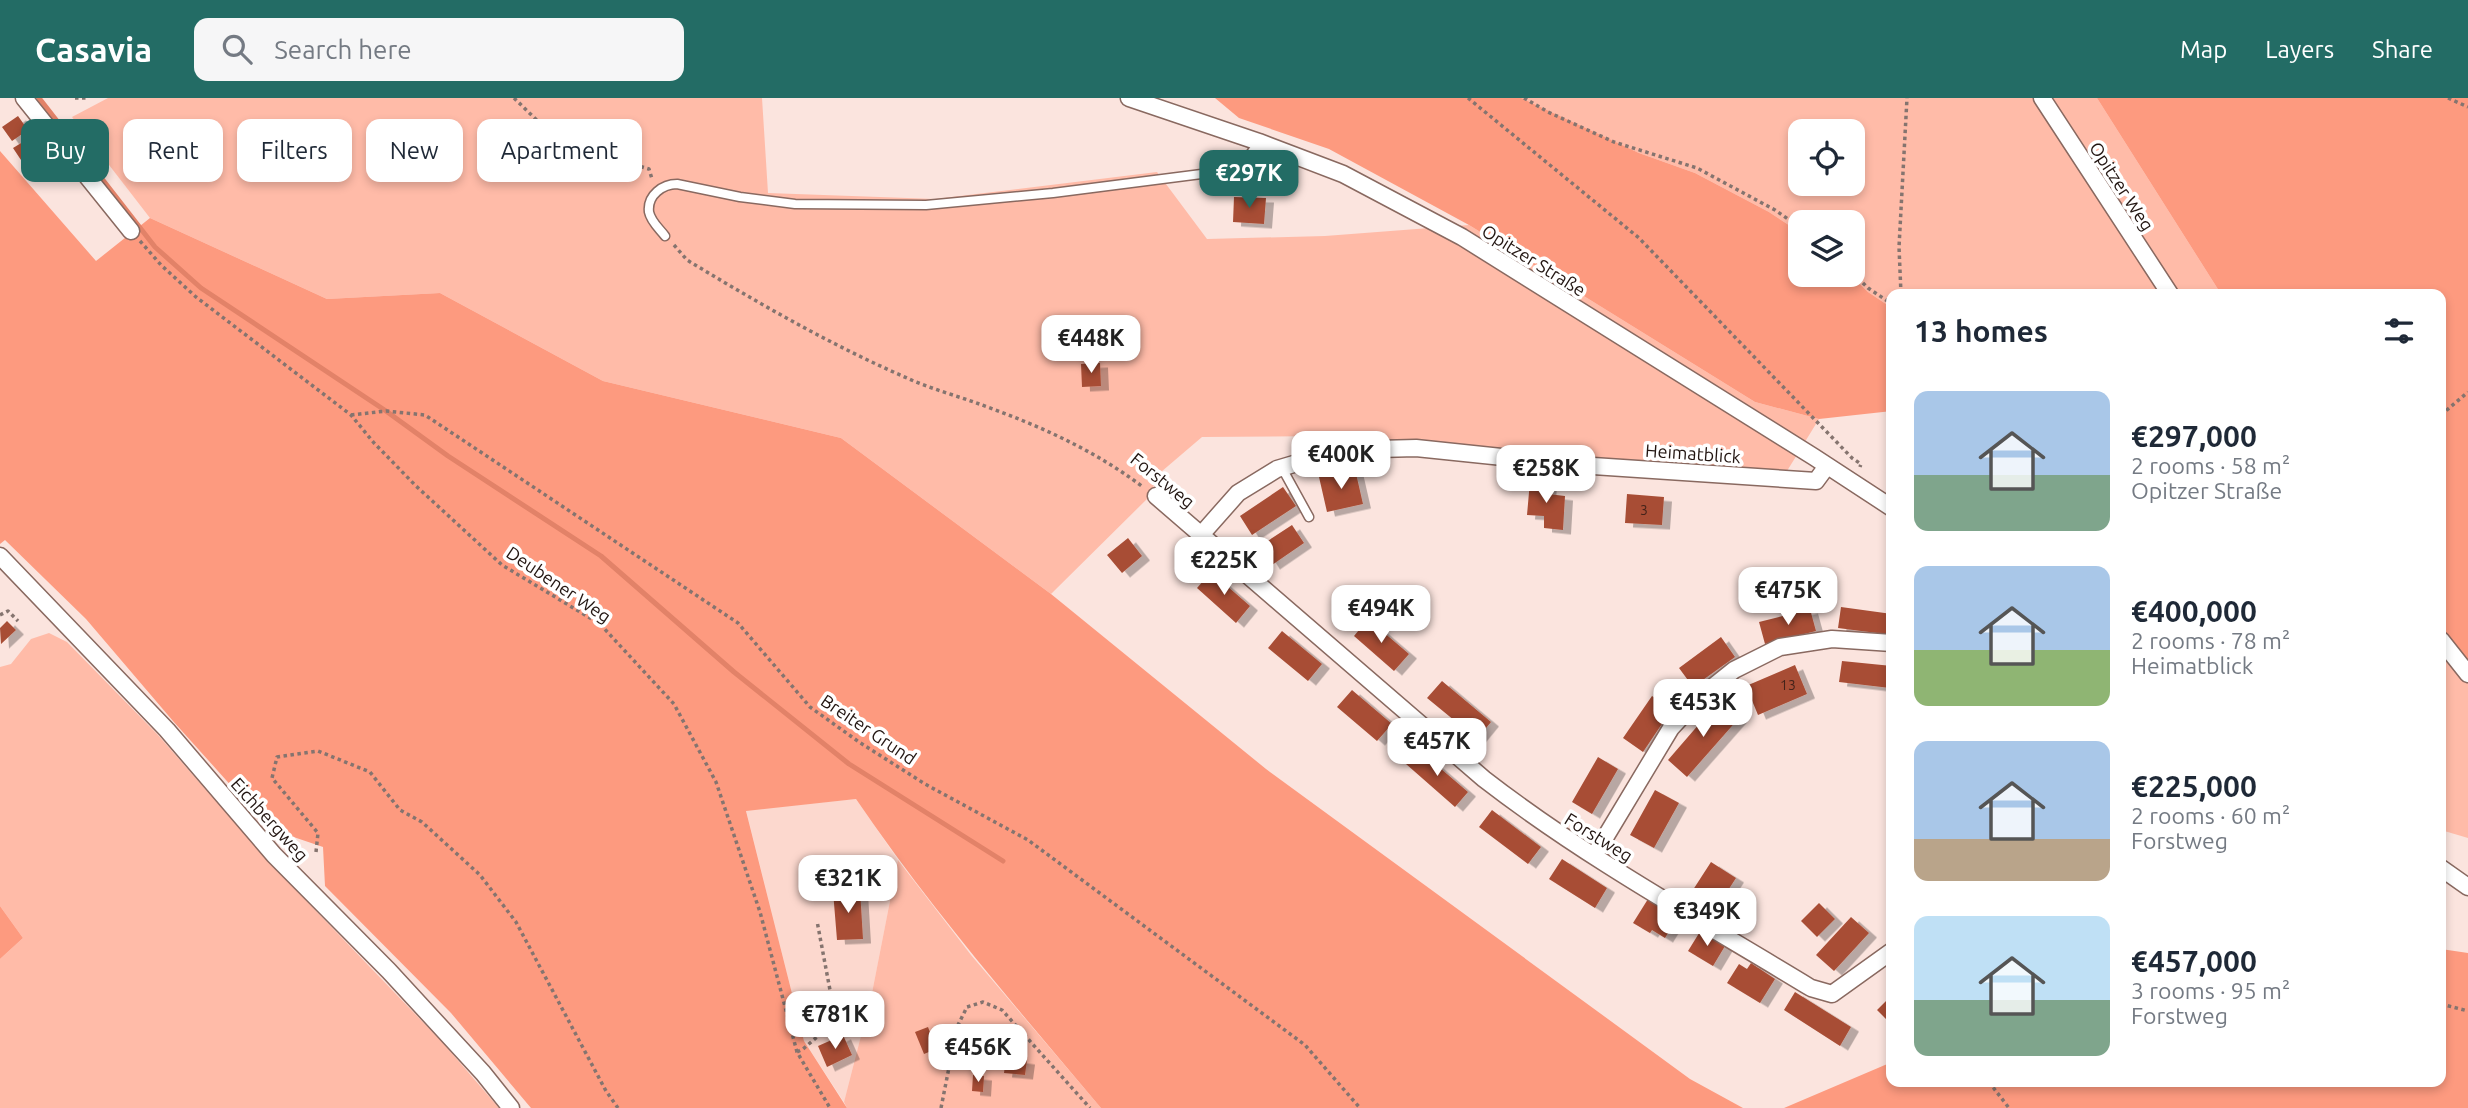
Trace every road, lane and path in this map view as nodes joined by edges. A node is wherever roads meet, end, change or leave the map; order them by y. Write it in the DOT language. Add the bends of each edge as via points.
graph roads {
  1 [pos="24,98"];
  2 [pos="75,98"];
  3 [pos="87,98"];
  4 [pos="514,98"];
  5 [pos="1129,98"];
  6 [pos="1468,98"];
  7 [pos="1524,98"];
  8 [pos="1907,98"];
  9 [pos="2042,98"];
  10 [pos="2448,98"];
  11 [pos="2468,107"];
  12 [pos="1259,142"];
  13 [pos="656,192"];
  14 [pos="1788,219"];
  15 [pos="131,232"];
  16 [pos="666,236"];
  17 [pos="1865,285"];
  18 [pos="1901,289"];
  19 [pos="2166,289"];
  20 [pos="1886,300"];
  21 [pos="2468,392"];
  22 [pos="2446,411"];
  23 [pos="351,415"];
  24 [pos="1827,466"];
  25 [pos="1282,468"];
  26 [pos="1856,485"];
  27 [pos="1156,496"];
  28 [pos="1886,504"];
  29 [pos="1309,517"];
  30 [pos="1200,536"];
  31 [pos="0,556"];
  32 [pos="0,615"];
  33 [pos="18,621"];
  34 [pos="1886,643"];
  35 [pos="2446,646"];
  36 [pos="2468,674"];
  37 [pos="316,852"];
  38 [pos="1594,856"];
  39 [pos="2446,872"];
  40 [pos="2468,887"];
  41 [pos="817,921"];
  42 [pos="1886,956"];
  43 [pos="2446,1005"];
  44 [pos="2468,1011"];
  45 [pos="797,1052"];
  46 [pos="1993,1087"];
  47 [pos="511,1108"];
  48 [pos="618,1108"];
  49 [pos="830,1108"];
  50 [pos="941,1108"];
  51 [pos="1090,1108"];
  52 [pos="1360,1108"];
  53 [pos="2009,1108"];
  1 -- 15 [label="street"];
  2 -- 3 [label="path"];
  4 -- 13 [label="path" via="549,132 582,149 649,169"];
  5 -- 12 [label="street, Opitzer Straße"];
  6 -- 26 [label="path" via="1639,238 1861,464"];
  7 -- 14 [label="path" via="1614,142 1697,169"];
  8 -- 18 [label="path"];
  9 -- 19 [label="street, Opitzer Weg"];
  10 -- 11 [label="path"];
  12 -- 13 [label="lane" via="1245,161 1217,172 926,205 794,204 677,184"];
  12 -- 24 [label="street, Opitzer Straße" via="1343,174 1462,237"];
  13 -- 16 [label="lane" via="649,212"];
  15 -- 23 [label="path, Deubener Weg" via="196,297"];
  16 -- 27 [label="path, Forstweg" via="687,260 810,330 908,379 1072,441"];
  17 -- 20 [label="path"];
  21 -- 22 [label="path"];
  23 -- 45 [label="path, Deubener Weg" via="416,486 502,565 600,624 674,704 716,782 760,912"];
  23 -- 52 [label="path, Breiter Grund" via="386,411 425,415 738,623 810,707 925,783 1028,840 1305,1045"];
  24 -- 25 [label="street, Heimatblick" via="1816,481 1578,465 1416,448 1341,450"];
  24 -- 26 [label="street, Opitzer Straße"];
  25 -- 29 [label="lane"];
  25 -- 30 [label="street, Heimatblick" via="1238,493"];
  26 -- 28 [label="street, Opitzer Straße"];
  27 -- 30 [label="street, Forstweg"];
  30 -- 38 [label="street, Forstweg" via="1484,779 1536,820"];
  31 -- 47 [label="street, Eichbergweg" via="167,730 274,855 389,971"];
  32 -- 33 [label="path" via="8,611"];
  34 -- 38 [label="street" via="1832,639 1780,647 1734,670 1671,728"];
  35 -- 36 [label="street"];
  37 -- 48 [label="path" via="318,833 272,778 277,757 317,751 370,772 400,810 422,822 480,875 516,922"];
  38 -- 42 [label="street, Forstweg" via="1811,988 1832,994"];
  39 -- 40 [label="street"];
  41 -- 45 [label="path" via="833,1006 817,1037"];
  43 -- 44 [label="path"];
  45 -- 49 [label="path, Deubener Weg"];
  46 -- 53 [label="path"];
  50 -- 51 [label="path" via="957,1027 967,1007 983,1002 1002,1010"];
}
